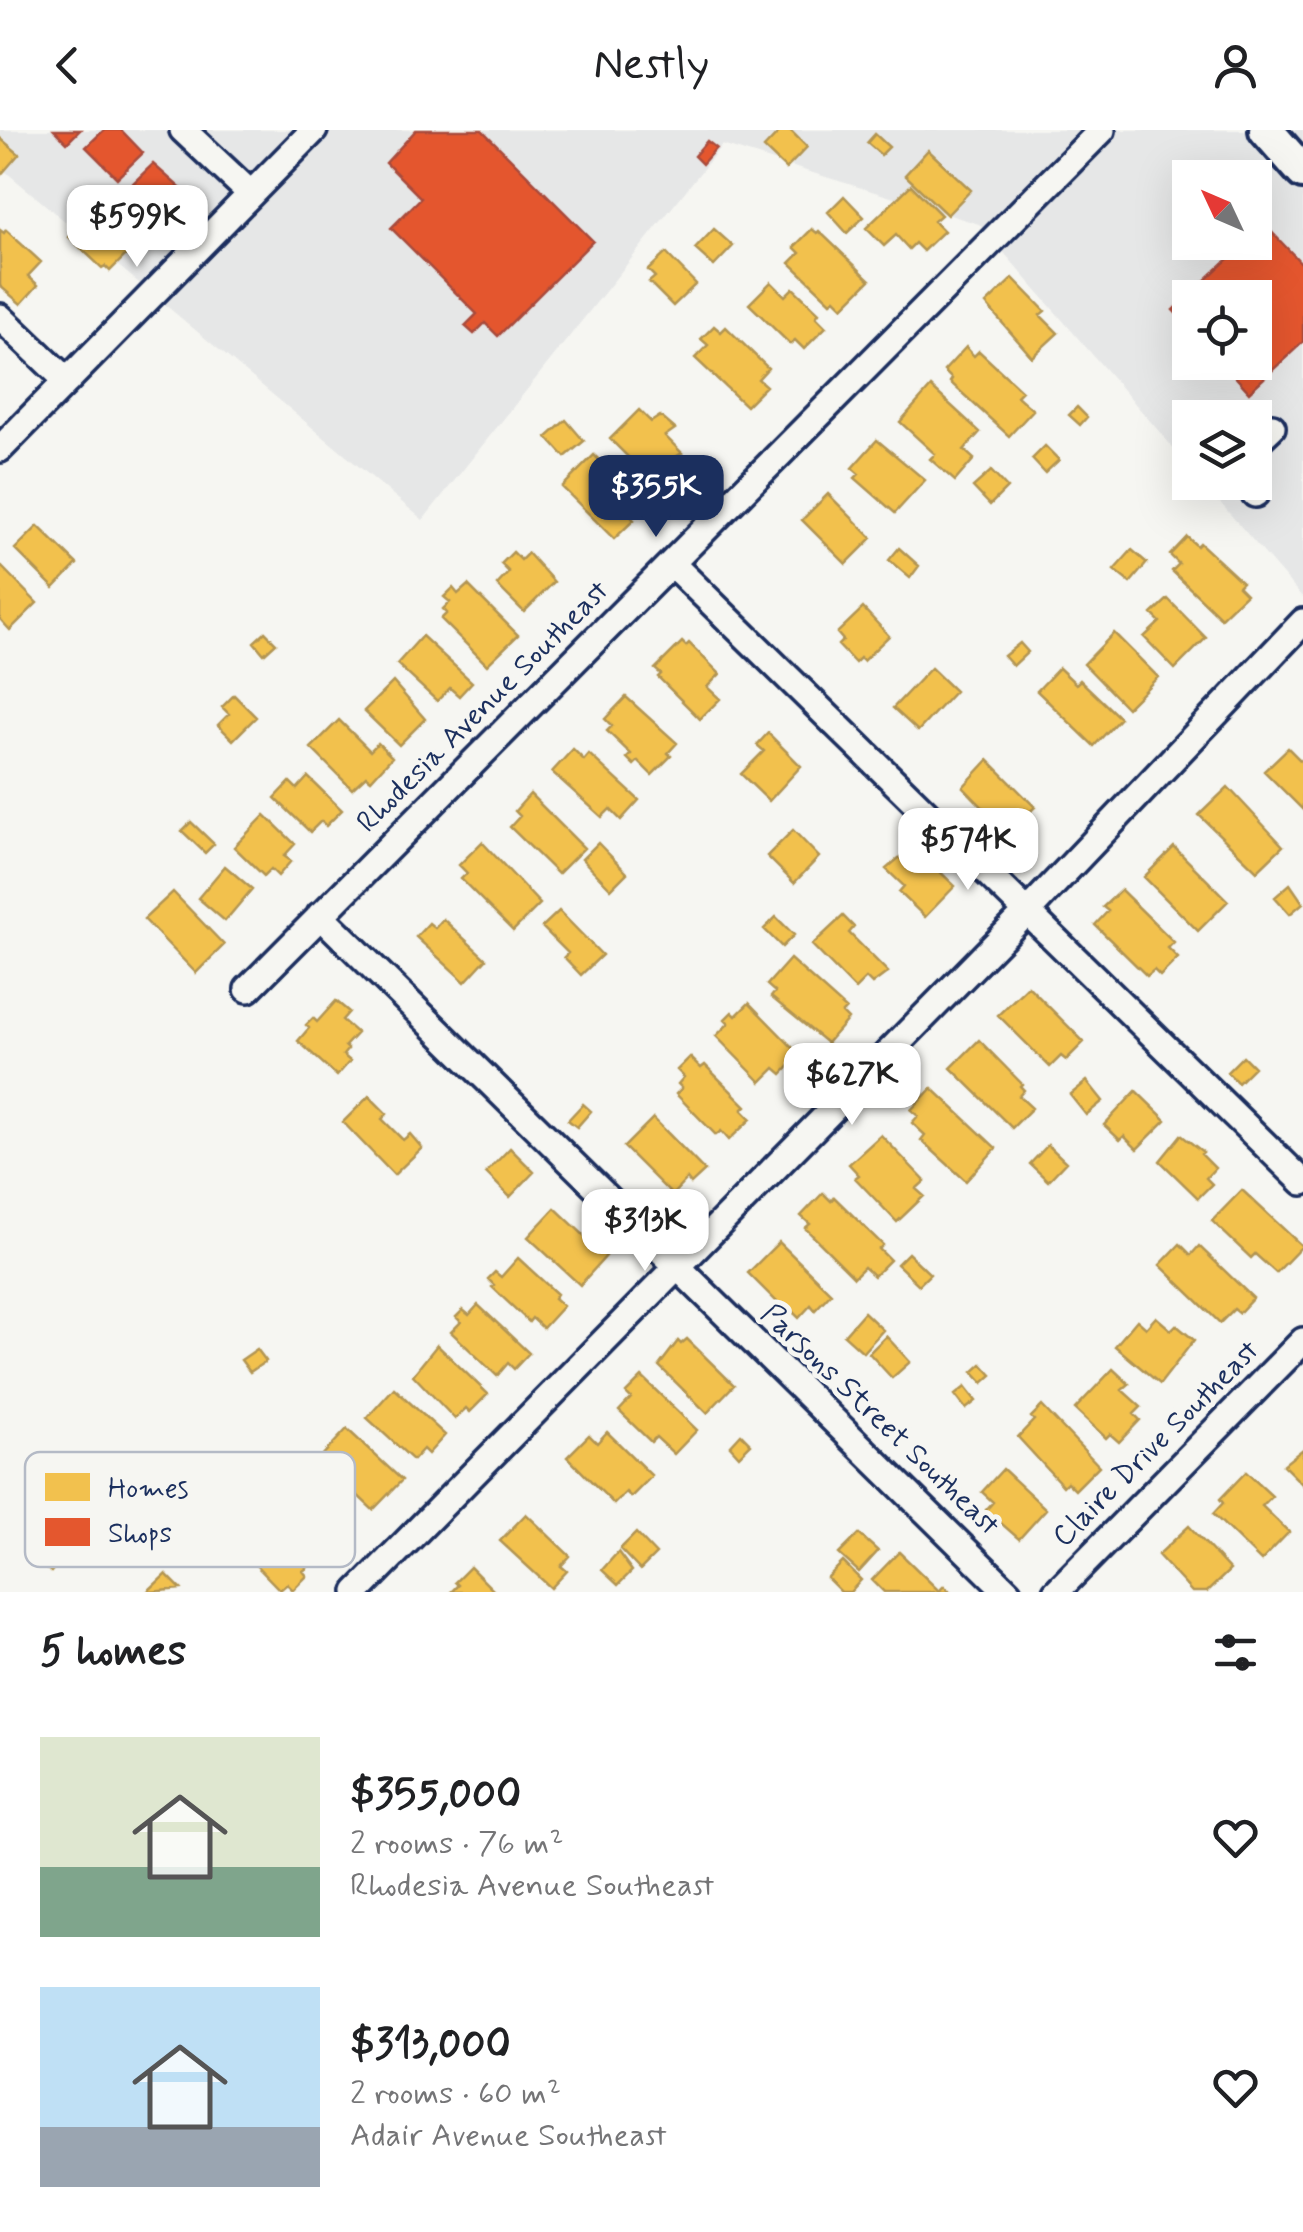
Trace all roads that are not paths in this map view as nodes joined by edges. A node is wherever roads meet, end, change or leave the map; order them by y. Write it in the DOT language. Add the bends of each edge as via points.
graph roads {
  1 [pos="184,130"];
  2 [pos="314,130"];
  3 [pos="1102,130"];
  4 [pos="1266,130"];
  5 [pos="1303,172"];
  6 [pos="251,194"];
  7 [pos="0,317"];
  8 [pos="67,381"];
  9 [pos="0,449"];
  10 [pos="672,564"];
  11 [pos="1303,622"];
  12 [pos="1027,912"];
  13 [pos="320,915"];
  14 [pos="248,988"];
  15 [pos="1303,1182"];
  16 [pos="677,1267"];
  17 [pos="1303,1341"];
  18 [pos="358,1592"];
  19 [pos="1008,1592"];
  20 [pos="1056,1592"];
  1 -- 6 [label="street"];
  2 -- 6 [label="street"];
  3 -- 10 [label="street, Rhodesia Avenue Southeast"];
  4 -- 5 [label="main road"];
  6 -- 8 [label="street"];
  7 -- 8 [label="street"];
  8 -- 9 [label="street"];
  10 -- 12 [label="street"];
  10 -- 13 [label="street, Rhodesia Avenue Southeast"];
  11 -- 12 [label="street"];
  12 -- 15 [label="street"];
  12 -- 16 [label="street"];
  13 -- 14 [label="street, Rhodesia Avenue Southeast"];
  13 -- 16 [label="street, Parsons Street Southeast"];
  16 -- 18 [label="street"];
  16 -- 19 [label="street, Parsons Street Southeast"];
  17 -- 20 [label="street, Claire Drive Southeast"];
}
